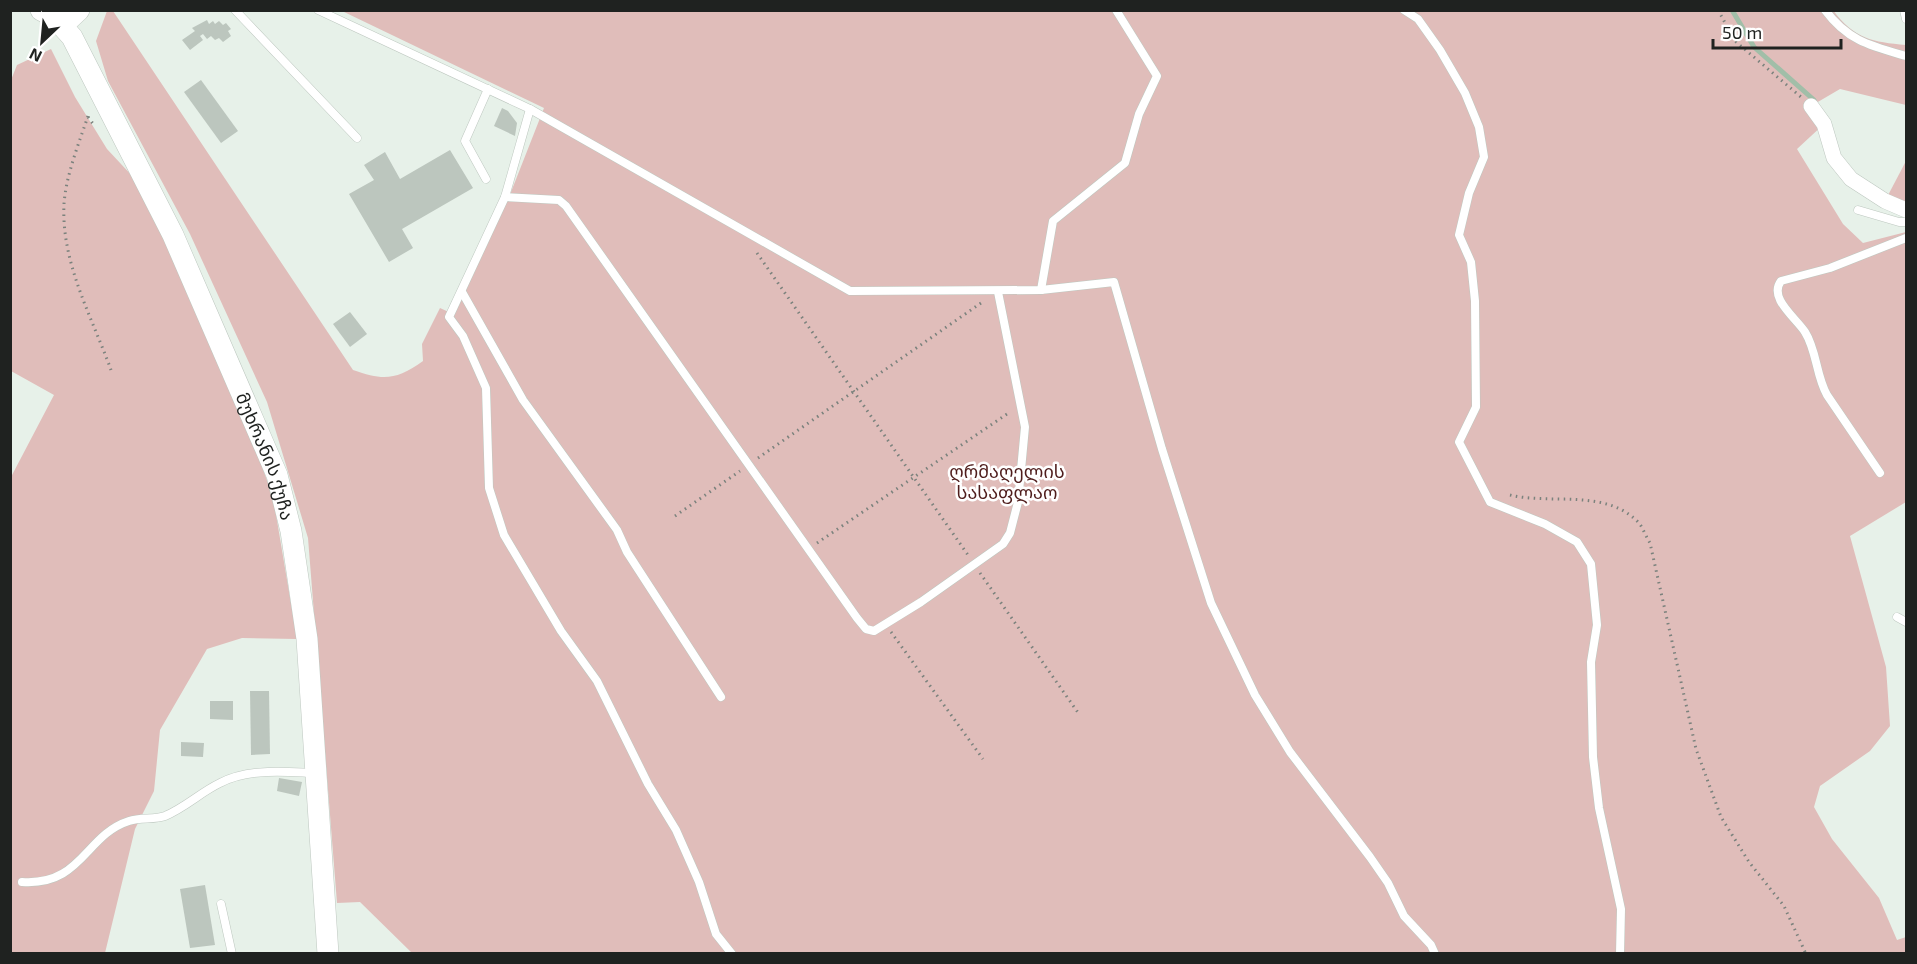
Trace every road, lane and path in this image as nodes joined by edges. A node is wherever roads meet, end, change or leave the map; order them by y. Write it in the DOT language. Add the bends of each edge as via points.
graph roads {
  1 [pos="40,10"];
  2 [pos="79,10"];
  3 [pos="235,10"];
  4 [pos="318,10"];
  5 [pos="1116,10"];
  6 [pos="1404,10"];
  7 [pos="1718,10"];
  8 [pos="1825,10"];
  9 [pos="1904,10"];
  10 [pos="1906,19"];
  11 [pos="63,25"];
  12 [pos="1906,56"];
  13 [pos="98,89"];
  14 [pos="489,89"];
  15 [pos="1811,106"];
  16 [pos="530,110"];
  17 [pos="357,138"];
  18 [pos="486,178"];
  19 [pos="505,197"];
  20 [pos="1858,210"];
  21 [pos="1906,210"];
  22 [pos="1906,222"];
  23 [pos="741,230"];
  24 [pos="1906,238"];
  25 [pos="1041,291"];
  26 [pos="462,292"];
  27 [pos="998,292"];
  28 [pos="111,370"];
  29 [pos="854,392"];
  30 [pos="1020,405"];
  31 [pos="748,465"];
  32 [pos="1881,473"];
  33 [pos="913,477"];
  34 [pos="1483,489"];
  35 [pos="675,516"];
  36 [pos="808,549"];
  37 [pos="974,564"];
  38 [pos="1897,617"];
  39 [pos="1906,622"];
  40 [pos="886,625"];
  41 [pos="721,697"];
  42 [pos="1079,714"];
  43 [pos="983,759"];
  44 [pos="316,773"];
  45 [pos="22,882"];
  46 [pos="221,904"];
  47 [pos="232,954"];
  48 [pos="328,954"];
  49 [pos="732,954"];
  50 [pos="1435,954"];
  51 [pos="1620,954"];
  52 [pos="1806,954"];
  1 -- 11 [label="street, მუხრანის ქუჩა"];
  2 -- 11 [label="street"];
  3 -- 17 [label="lane"];
  4 -- 14 [label="lane"];
  5 -- 25 [label="lane" via="1157,76 1139,114 1125,163 1053,221"];
  6 -- 34 [label="lane" via="1418,19 1465,93 1479,127 1484,157 1469,193 1459,235 1471,261 1475,301 1476,407 1459,442"];
  7 -- 15 [label="path" via="1735,41"];
  8 -- 12 [label="lane" via="1836,25 1856,40"];
  9 -- 10 [label="lane"];
  11 -- 13 [label="street, მუხრანის ქუჩა"];
  13 -- 28 [label="path" via="64,203 65,231 70,266"];
  13 -- 44 [label="street, მუხრანის ქუჩა" via="173,235 277,475 291,531 307,639"];
  14 -- 16 [label="lane"];
  14 -- 18 [label="lane" via="465,141"];
  15 -- 21 [label="street" via="1824,124 1834,158 1851,178"];
  16 -- 19 [label="lane"];
  16 -- 23 [label="lane"];
  19 -- 26 [label="lane"];
  19 -- 31 [label="lane" via="559,200 566,207"];
  20 -- 22 [label="lane"];
  23 -- 27 [label="lane" via="850,291"];
  23 -- 29 [label="path"];
  24 -- 32 [label="lane" via="1777,286 1777,296 1807,335 1827,395"];
  25 -- 27 [label="lane"];
  25 -- 50 [label="lane" via="1114,282 1211,603 1255,695 1290,752 1370,857 1404,916"];
  26 -- 41 [label="lane" via="524,400 617,530 627,552"];
  26 -- 49 [label="lane" via="449,317 463,336 486,388 489,488 504,535 561,631 597,681 648,784 676,830 716,934"];
  27 -- 29 [label="path"];
  27 -- 30 [label="lane"];
  29 -- 31 [label="path"];
  29 -- 33 [label="path"];
  30 -- 33 [label="path"];
  30 -- 37 [label="lane" via="1025,427 1018,502 1010,533 1003,544"];
  31 -- 35 [label="path"];
  31 -- 36 [label="lane"];
  33 -- 36 [label="path"];
  33 -- 37 [label="path"];
  34 -- 51 [label="lane" via="1490,502 1577,542 1591,564 1597,625 1592,663 1593,757 1599,807 1621,909"];
  34 -- 52 [label="path" via="1529,500 1590,499 1619,508 1639,523 1652,555 1696,749 1721,817 1749,862 1784,906"];
  36 -- 40 [label="lane" via="866,629 873,631"];
  37 -- 40 [label="lane"];
  37 -- 42 [label="path"];
  38 -- 39 [label="lane"];
  40 -- 43 [label="path"];
  44 -- 45 [label="lane" via="263,771 221,782 163,817 129,820 54,879"];
  44 -- 48 [label="street, მუხრანის ქუჩა"];
  46 -- 47 [label="lane"];
}
